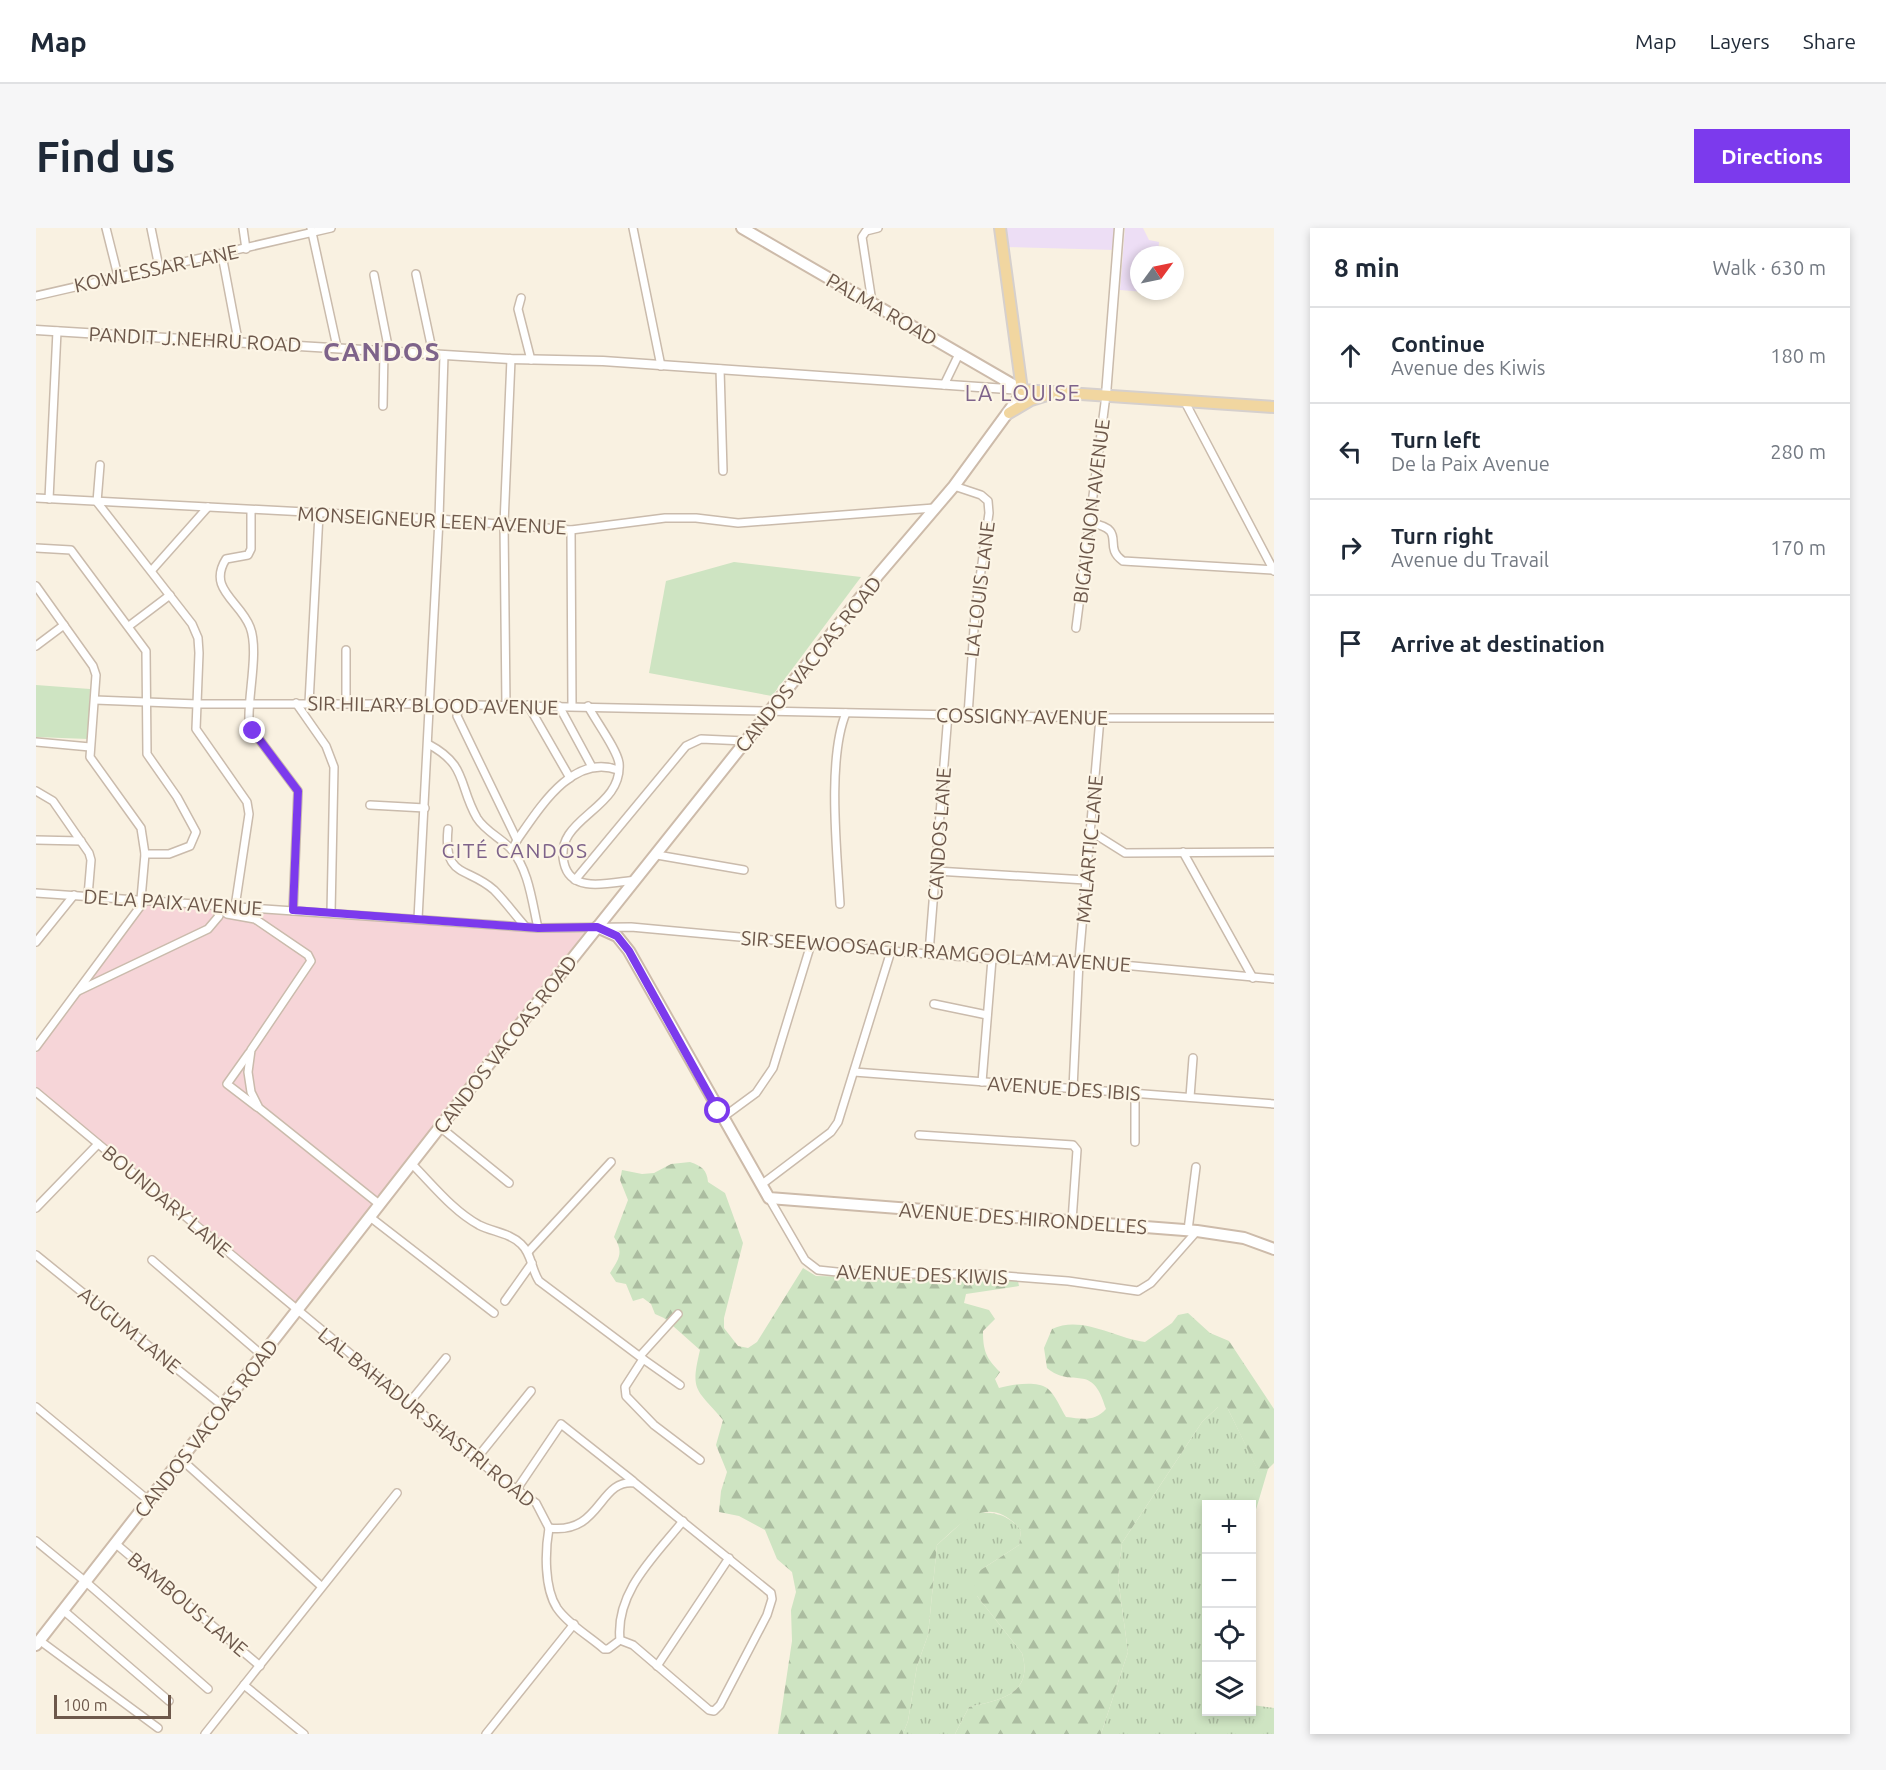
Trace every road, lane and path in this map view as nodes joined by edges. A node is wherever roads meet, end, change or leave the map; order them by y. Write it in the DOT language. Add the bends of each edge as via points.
graph roads {
  1 [pos="106,228"];
  2 [pos="151,228"];
  3 [pos="243,228"];
  4 [pos="331,228"];
  5 [pos="633,228"];
  6 [pos="742,228"];
  7 [pos="878,228"];
  8 [pos="1000,228"];
  9 [pos="1119,228"];
  10 [pos="311,230"];
  11 [pos="753,231"];
  12 [pos="246,249"];
  13 [pos="222,255"];
  14 [pos="159,267"];
  15 [pos="416,274"];
  16 [pos="374,275"];
  17 [pos="118,276"];
  18 [pos="36,296"];
  19 [pos="521,298"];
  20 [pos="872,302"];
  21 [pos="36,330"];
  22 [pos="57,331"];
  23 [pos="238,340"];
  24 [pos="337,347"];
  25 [pos="386,350"];
  26 [pos="433,354"];
  27 [pos="959,354"];
  28 [pos="444,355"];
  29 [pos="511,359"];
  30 [pos="531,360"];
  31 [pos="661,366"];
  32 [pos="720,369"];
  33 [pos="944,385"];
  34 [pos="1022,390"];
  35 [pos="1059,394"];
  36 [pos="1106,395"];
  37 [pos="1185,402"];
  38 [pos="383,406"];
  39 [pos="1274,407"];
  40 [pos="1009,413"];
  41 [pos="99,465"];
  42 [pos="723,471"];
  43 [pos="954,486"];
  44 [pos="36,498"];
  45 [pos="49,499"];
  46 [pos="97,502"];
  47 [pos="208,507"];
  48 [pos="934,508"];
  49 [pos="251,510"];
  50 [pos="319,514"];
  51 [pos="439,519"];
  52 [pos="1091,523"];
  53 [pos="504,524"];
  54 [pos="571,530"];
  55 [pos="36,548"];
  56 [pos="152,570"];
  57 [pos="1274,570"];
  58 [pos="36,586"];
  59 [pos="170,595"];
  60 [pos="64,625"];
  61 [pos="129,626"];
  62 [pos="1076,628"];
  63 [pos="36,646"];
  64 [pos="346,650"];
  65 [pos="95,700"];
  66 [pos="145,702"];
  67 [pos="296,703"];
  68 [pos="309,703"];
  69 [pos="346,703"];
  70 [pos="430,704"];
  71 [pos="459,704"];
  72 [pos="197,705"];
  73 [pos="249,705"];
  74 [pos="506,705"];
  75 [pos="528,705"];
  76 [pos="559,706"];
  77 [pos="572,706"];
  78 [pos="588,706"];
  79 [pos="770,711"];
  80 [pos="846,713"];
  81 [pos="948,714"];
  82 [pos="968,715"];
  83 [pos="1100,718"];
  84 [pos="1274,718"];
  85 [pos="746,741"];
  86 [pos="36,742"];
  87 [pos="429,744"];
  88 [pos="90,747"];
  89 [pos="592,768"];
  90 [pos="618,770"];
  91 [pos="570,778"];
  92 [pos="36,791"];
  93 [pos="369,805"];
  94 [pos="425,808"];
  95 [pos="448,829"];
  96 [pos="1090,831"];
  97 [pos="36,840"];
  98 [pos="517,840"];
  99 [pos="81,841"];
  100 [pos="512,850"];
  101 [pos="1183,852"];
  102 [pos="1274,852"];
  103 [pos="145,854"];
  104 [pos="657,855"];
  105 [pos="744,870"];
  106 [pos="936,871"];
  107 [pos="575,880"];
  108 [pos="636,880"];
  109 [pos="1086,880"];
  110 [pos="36,893"];
  111 [pos="74,895"];
  112 [pos="88,896"];
  113 [pos="143,900"];
  114 [pos="840,904"];
  115 [pos="215,906"];
  116 [pos="235,907"];
  117 [pos="293,910"];
  118 [pos="331,913"];
  119 [pos="418,919"];
  120 [pos="525,926"];
  121 [pos="597,927"];
  122 [pos="538,928"];
  123 [pos="36,942"];
  124 [pos="811,944"];
  125 [pos="891,951"];
  126 [pos="930,953"];
  127 [pos="992,959"];
  128 [pos="1079,960"];
  129 [pos="1253,978"];
  130 [pos="1274,979"];
  131 [pos="75,993"];
  132 [pos="934,1004"];
  133 [pos="987,1015"];
  134 [pos="36,1047"];
  135 [pos="251,1050"];
  136 [pos="1193,1058"];
  137 [pos="854,1072"];
  138 [pos="982,1082"];
  139 [pos="1073,1089"];
  140 [pos="36,1092"];
  141 [pos="1135,1093"];
  142 [pos="1190,1097"];
  143 [pos="1274,1104"];
  144 [pos="259,1108"];
  145 [pos="722,1118"];
  146 [pos="440,1126"];
  147 [pos="919,1135"];
  148 [pos="1135,1142"];
  149 [pos="98,1144"];
  150 [pos="611,1162"];
  151 [pos="411,1163"];
  152 [pos="1196,1167"];
  153 [pos="509,1184"];
  154 [pos="761,1185"];
  155 [pos="769,1198"];
  156 [pos="379,1204"];
  157 [pos="36,1208"];
  158 [pos="370,1217"];
  159 [pos="1072,1221"];
  160 [pos="1192,1231"];
  161 [pos="1274,1249"];
  162 [pos="528,1252"];
  163 [pos="36,1255"];
  164 [pos="152,1260"];
  165 [pos="532,1263"];
  166 [pos="505,1301"];
  167 [pos="298,1311"];
  168 [pos="494,1313"];
  169 [pos="678,1314"];
  170 [pos="263,1356"];
  171 [pos="446,1358"];
  172 [pos="642,1358"];
  173 [pos="680,1385"];
  174 [pos="531,1391"];
  175 [pos="409,1403"];
  176 [pos="224,1406"];
  177 [pos="36,1407"];
  178 [pos="477,1458"];
  179 [pos="182,1460"];
  180 [pos="700,1460"];
  181 [pos="635,1483"];
  182 [pos="517,1489"];
  183 [pos="398,1493"];
  184 [pos="148,1500"];
  185 [pos="683,1521"];
  186 [pos="549,1528"];
  187 [pos="36,1542"];
  188 [pos="116,1544"];
  189 [pos="729,1558"];
  190 [pos="86,1582"];
  191 [pos="321,1586"];
  192 [pos="63,1610"];
  193 [pos="574,1624"];
  194 [pos="620,1640"];
  195 [pos="38,1642"];
  196 [pos="260,1666"];
  197 [pos="657,1666"];
  198 [pos="244,1685"];
  199 [pos="208,1689"];
  200 [pos="169,1701"];
  201 [pos="158,1728"];
  202 [pos="205,1734"];
  203 [pos="304,1734"];
  204 [pos="486,1734"];
  1 -- 17 [label="street"];
  2 -- 14 [label="street"];
  3 -- 12 [label="street"];
  4 -- 10 [label="street, KOWLESSAR LANE"];
  5 -- 31 [label="street"];
  6 -- 11 [label="main road, PALMA ROAD"];
  7 -- 20 [label="street" via="866,231 862,237"];
  8 -- 34 [label="main road"];
  9 -- 36 [label="street"];
  10 -- 12 [label="street, KOWLESSAR LANE"];
  10 -- 24 [label="street"];
  11 -- 20 [label="main road, PALMA ROAD"];
  12 -- 13 [label="street, KOWLESSAR LANE"];
  13 -- 14 [label="street, KOWLESSAR LANE"];
  13 -- 23 [label="street"];
  14 -- 17 [label="street, KOWLESSAR LANE"];
  15 -- 26 [label="street"];
  16 -- 25 [label="street"];
  17 -- 18 [label="street, KOWLESSAR LANE"];
  19 -- 30 [label="street" via="518,309"];
  20 -- 27 [label="main road, PALMA ROAD"];
  21 -- 22 [label="street, PANDIT J.NEHRU ROAD"];
  22 -- 23 [label="street, PANDIT J.NEHRU ROAD"];
  22 -- 45 [label="street"];
  23 -- 24 [label="street, PANDIT J.NEHRU ROAD"];
  24 -- 25 [label="street, PANDIT J.NEHRU ROAD"];
  25 -- 26 [label="street, PANDIT J.NEHRU ROAD"];
  25 -- 38 [label="street"];
  26 -- 28 [label="street, PANDIT J.NEHRU ROAD"];
  27 -- 33 [label="street"];
  27 -- 34 [label="main road, PALMA ROAD"];
  28 -- 29 [label="street, PANDIT J.NEHRU ROAD"];
  28 -- 51 [label="street"];
  29 -- 30 [label="street, PANDIT J.NEHRU ROAD"];
  29 -- 53 [label="street"];
  30 -- 31 [label="street, PANDIT J.NEHRU ROAD"];
  31 -- 32 [label="street, PANDIT J.NEHRU ROAD"];
  32 -- 33 [label="street, PANDIT J.NEHRU ROAD"];
  32 -- 42 [label="street"];
  33 -- 34 [label="street, PANDIT J.NEHRU ROAD"];
  34 -- 35 [label="main road"];
  34 -- 40 [label="main road, CANDOS VACOAS ROAD"];
  35 -- 36 [label="main road"];
  35 -- 40 [label="main road" via="1038,396"];
  36 -- 37 [label="main road"];
  36 -- 52 [label="street, BIGAIGNON AVENUE"];
  37 -- 39 [label="main road"];
  37 -- 57 [label="street"];
  40 -- 43 [label="main road, CANDOS VACOAS ROAD"];
  41 -- 46 [label="street"];
  43 -- 48 [label="main road, CANDOS VACOAS ROAD"];
  43 -- 82 [label="street, LA LOUIS LANE" via="981,495 988,501 989,513 975,614"];
  44 -- 45 [label="street, MONSEIGNEUR LEEN AVENUE"];
  45 -- 46 [label="street, MONSEIGNEUR LEEN AVENUE"];
  46 -- 47 [label="street, MONSEIGNEUR LEEN AVENUE"];
  46 -- 56 [label="street"];
  47 -- 49 [label="street, MONSEIGNEUR LEEN AVENUE"];
  47 -- 56 [label="street"];
  48 -- 54 [label="street, MONSEIGNEUR LEEN AVENUE" via="738,523 665,518"];
  48 -- 79 [label="main road, CANDOS VACOAS ROAD"];
  49 -- 50 [label="street, MONSEIGNEUR LEEN AVENUE"];
  49 -- 73 [label="street" via="248,555 226,559 219,569 220,581 251,629"];
  50 -- 51 [label="street, MONSEIGNEUR LEEN AVENUE"];
  50 -- 68 [label="street"];
  51 -- 53 [label="street, MONSEIGNEUR LEEN AVENUE"];
  51 -- 70 [label="street"];
  52 -- 57 [label="street" via="1107,526 1114,552 1123,561"];
  52 -- 62 [label="street, BIGAIGNON AVENUE"];
  53 -- 54 [label="street, MONSEIGNEUR LEEN AVENUE"];
  53 -- 74 [label="street"];
  54 -- 77 [label="street"];
  55 -- 61 [label="street" via="71,550"];
  56 -- 59 [label="street"];
  58 -- 60 [label="street"];
  59 -- 61 [label="street"];
  59 -- 72 [label="street" via="198,638"];
  60 -- 63 [label="street"];
  60 -- 65 [label="street" via="93,666"];
  61 -- 66 [label="street" via="146,651"];
  64 -- 69 [label="street"];
  65 -- 66 [label="street, SIR HILARY BLOOD AVENUE"];
  65 -- 88 [label="street"];
  66 -- 72 [label="street, SIR HILARY BLOOD AVENUE"];
  66 -- 103 [label="street" via="147,754 196,832 190,846 169,855"];
  67 -- 68 [label="street, SIR HILARY BLOOD AVENUE"];
  67 -- 73 [label="street, SIR HILARY BLOOD AVENUE"];
  67 -- 118 [label="street" via="326,746 334,766"];
  68 -- 69 [label="street, SIR HILARY BLOOD AVENUE"];
  69 -- 70 [label="street, SIR HILARY BLOOD AVENUE"];
  70 -- 71 [label="street, SIR HILARY BLOOD AVENUE"];
  70 -- 87 [label="street"];
  71 -- 74 [label="street, SIR HILARY BLOOD AVENUE"];
  71 -- 98 [label="street" via="457,716"];
  72 -- 73 [label="street, SIR HILARY BLOOD AVENUE"];
  72 -- 116 [label="street" via="196,729 243,797 249,814"];
  73 -- 117 [label="street" via="253,731 298,791"];
  74 -- 75 [label="street, SIR HILARY BLOOD AVENUE"];
  75 -- 76 [label="street, SIR HILARY BLOOD AVENUE"];
  75 -- 91 [label="street"];
  76 -- 77 [label="street, SIR HILARY BLOOD AVENUE"];
  76 -- 89 [label="street"];
  77 -- 78 [label="street, SIR HILARY BLOOD AVENUE"];
  78 -- 79 [label="street, SIR HILARY BLOOD AVENUE"];
  78 -- 90 [label="street" via="616,755"];
  79 -- 80 [label="street, COSSIGNY AVENUE"];
  79 -- 85 [label="main road, CANDOS VACOAS ROAD"];
  80 -- 81 [label="street, COSSIGNY AVENUE"];
  80 -- 114 [label="street" via="837,736"];
  81 -- 82 [label="street, COSSIGNY AVENUE"];
  81 -- 106 [label="street, CANDOS LANE"];
  82 -- 83 [label="street, COSSIGNY AVENUE"];
  83 -- 84 [label="street, COSSIGNY AVENUE"];
  83 -- 96 [label="street, MALARTIC LANE"];
  85 -- 104 [label="main road, CANDOS VACOAS ROAD"];
  85 -- 107 [label="street" via="701,739 686,746"];
  86 -- 88 [label="street"];
  87 -- 94 [label="street"];
  87 -- 100 [label="street" via="453,762 478,820"];
  88 -- 103 [label="street" via="95,766 141,828"];
  89 -- 90 [label="street"];
  89 -- 91 [label="street"];
  90 -- 107 [label="street" via="604,800 564,837 564,866"];
  91 -- 98 [label="street" via="547,797"];
  92 -- 99 [label="street" via="53,801"];
  93 -- 94 [label="street"];
  94 -- 119 [label="street"];
  95 -- 120 [label="street" via="447,850 452,863 460,872 492,889"];
  96 -- 101 [label="street" via="1125,853"];
  96 -- 109 [label="street, MALARTIC LANE"];
  97 -- 99 [label="street"];
  98 -- 100 [label="street"];
  99 -- 112 [label="street" via="91,860"];
  100 -- 122 [label="street" via="524,872"];
  101 -- 102 [label="street"];
  101 -- 129 [label="street"];
  103 -- 113 [label="street"];
  104 -- 105 [label="street"];
  104 -- 108 [label="main road, CANDOS VACOAS ROAD"];
  106 -- 109 [label="street"];
  106 -- 126 [label="street, CANDOS LANE"];
  107 -- 108 [label="street" via="586,884"];
  108 -- 121 [label="main road, CANDOS VACOAS ROAD"];
  109 -- 128 [label="street, MALARTIC LANE"];
  110 -- 111 [label="street, DE LA PAIX AVENUE"];
  111 -- 112 [label="street, DE LA PAIX AVENUE"];
  111 -- 123 [label="street"];
  112 -- 113 [label="street, DE LA PAIX AVENUE"];
  113 -- 115 [label="street, DE LA PAIX AVENUE"];
  113 -- 131 [label="street"];
  115 -- 116 [label="street, DE LA PAIX AVENUE"];
  115 -- 131 [label="street" via="219,916 208,929"];
  115 -- 135 [label="street" via="227,914 255,919 311,961"];
  116 -- 117 [label="street, DE LA PAIX AVENUE"];
  117 -- 118 [label="street, DE LA PAIX AVENUE"];
  118 -- 119 [label="street, DE LA PAIX AVENUE"];
  119 -- 120 [label="street, DE LA PAIX AVENUE"];
  120 -- 122 [label="street, DE LA PAIX AVENUE"];
  121 -- 122 [label="street, DE LA PAIX AVENUE"];
  121 -- 124 [label="street, SIR SEEWOOSAGUR RAMGOOLAM AVENUE"];
  121 -- 145 [label="main road, AVENUE DES KIWIS" via="617,936 629,951"];
  121 -- 146 [label="main road, CANDOS VACOAS ROAD"];
  124 -- 125 [label="street, SIR SEEWOOSAGUR RAMGOOLAM AVENUE"];
  124 -- 145 [label="street" via="773,1068 756,1093"];
  125 -- 126 [label="street, SIR SEEWOOSAGUR RAMGOOLAM AVENUE"];
  125 -- 137 [label="street"];
  126 -- 127 [label="street, SIR SEEWOOSAGUR RAMGOOLAM AVENUE"];
  127 -- 128 [label="street, SIR SEEWOOSAGUR RAMGOOLAM AVENUE"];
  127 -- 133 [label="street"];
  128 -- 129 [label="street, SIR SEEWOOSAGUR RAMGOOLAM AVENUE"];
  128 -- 139 [label="street, MALARTIC LANE"];
  129 -- 130 [label="street, SIR SEEWOOSAGUR RAMGOOLAM AVENUE"];
  131 -- 134 [label="street"];
  132 -- 133 [label="street"];
  133 -- 138 [label="street"];
  135 -- 144 [label="street" via="249,1079"];
  135 -- 144 [label="street" via="227,1084"];
  136 -- 142 [label="street"];
  137 -- 138 [label="street, AVENUE DES IBIS"];
  137 -- 154 [label="street" via="842,1113 831,1132"];
  138 -- 139 [label="street, AVENUE DES IBIS"];
  139 -- 141 [label="street, AVENUE DES IBIS"];
  140 -- 149 [label="street, BOUNDARY LANE"];
  141 -- 142 [label="street, AVENUE DES IBIS"];
  141 -- 148 [label="street"];
  142 -- 143 [label="street, AVENUE DES IBIS"];
  144 -- 156 [label="street"];
  145 -- 154 [label="main road, AVENUE DES KIWIS"];
  146 -- 151 [label="main road, CANDOS VACOAS ROAD"];
  146 -- 153 [label="street"];
  147 -- 159 [label="street" via="1073,1145 1077,1150"];
  149 -- 157 [label="street"];
  149 -- 167 [label="street, BOUNDARY LANE"];
  150 -- 162 [label="street"];
  151 -- 156 [label="main road, CANDOS VACOAS ROAD"];
  151 -- 162 [label="street" via="459,1211 479,1225 514,1238"];
  152 -- 160 [label="street"];
  154 -- 155 [label="main road, AVENUE DES KIWIS"];
  155 -- 159 [label="main road, AVENUE DES HIRONDELLES"];
  155 -- 160 [label="street, AVENUE DES KIWIS" via="810,1265 818,1270 856,1274 979,1274 1138,1291 1151,1283"];
  156 -- 158 [label="main road, CANDOS VACOAS ROAD"];
  158 -- 167 [label="main road, CANDOS VACOAS ROAD"];
  158 -- 168 [label="street"];
  159 -- 160 [label="main road, AVENUE DES HIRONDELLES"];
  160 -- 161 [label="main road, AVENUE DES HIRONDELLES" via="1244,1238"];
  162 -- 165 [label="street"];
  163 -- 176 [label="street, AUGUM LANE"];
  164 -- 170 [label="street"];
  165 -- 166 [label="street"];
  165 -- 172 [label="street" via="539,1281"];
  167 -- 170 [label="main road, CANDOS VACOAS ROAD"];
  167 -- 175 [label="street, LAL BAHADUR SHASTRI ROAD"];
  169 -- 172 [label="street"];
  170 -- 176 [label="main road, CANDOS VACOAS ROAD"];
  171 -- 175 [label="street"];
  172 -- 173 [label="street"];
  172 -- 180 [label="street" via="625,1387 626,1396 654,1425"];
  174 -- 178 [label="street"];
  175 -- 178 [label="street, LAL BAHADUR SHASTRI ROAD"];
  176 -- 179 [label="main road, CANDOS VACOAS ROAD"];
  177 -- 184 [label="street"];
  178 -- 182 [label="street, LAL BAHADUR SHASTRI ROAD"];
  179 -- 184 [label="main road, CANDOS VACOAS ROAD"];
  179 -- 191 [label="street"];
  181 -- 182 [label="street" via="561,1424"];
  181 -- 185 [label="street"];
  181 -- 186 [label="street" via="616,1486 577,1527"];
  182 -- 186 [label="street, LAL BAHADUR SHASTRI ROAD" via="536,1503"];
  183 -- 191 [label="street"];
  184 -- 188 [label="main road, CANDOS VACOAS ROAD"];
  185 -- 189 [label="street"];
  185 -- 194 [label="street" via="635,1581 618,1623"];
  186 -- 193 [label="street" via="546,1542 552,1596 556,1606"];
  187 -- 190 [label="street"];
  188 -- 190 [label="main road, CANDOS VACOAS ROAD"];
  188 -- 196 [label="street, BAMBOUS LANE"];
  189 -- 197 [label="street"];
  189 -- 197 [label="street" via="765,1586 772,1599 717,1710 709,1710"];
  190 -- 192 [label="main road, CANDOS VACOAS ROAD"];
  190 -- 199 [label="street"];
  191 -- 196 [label="street"];
  192 -- 195 [label="main road, CANDOS VACOAS ROAD"];
  192 -- 200 [label="street"];
  193 -- 194 [label="street" via="604,1649 612,1648"];
  193 -- 204 [label="street"];
  194 -- 197 [label="street" via="633,1645"];
  195 -- 201 [label="street"];
  196 -- 198 [label="street"];
  198 -- 202 [label="street"];
  198 -- 203 [label="street"];
}
